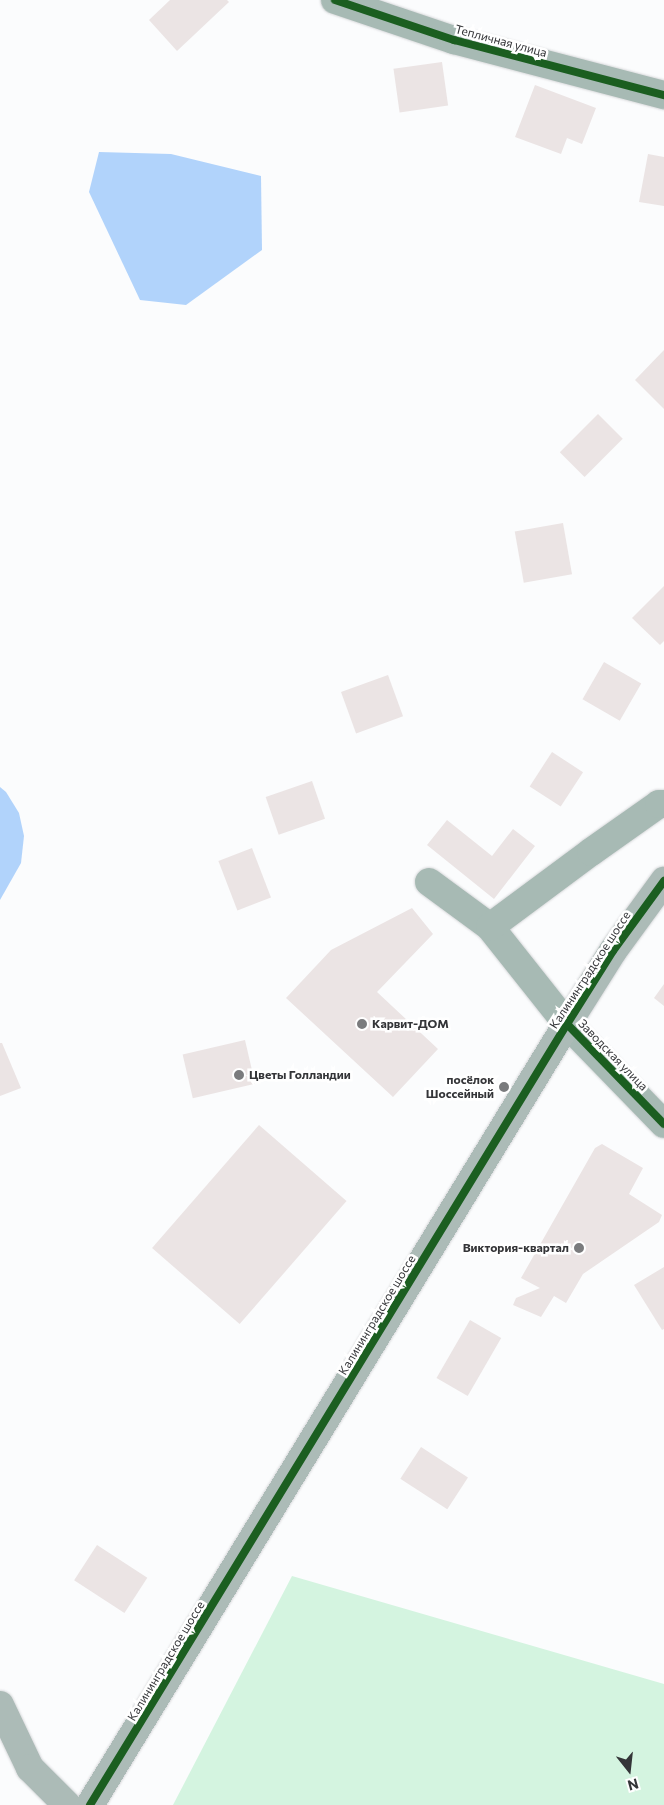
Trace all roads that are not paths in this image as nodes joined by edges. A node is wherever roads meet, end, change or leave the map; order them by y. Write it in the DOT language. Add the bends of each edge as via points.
graph roads {
  1 [pos="335,0"];
  2 [pos="386,9"];
  3 [pos="664,95"];
  4 [pos="664,804"];
  5 [pos="664,881"];
  6 [pos="429,882"];
  7 [pos="490,927"];
  8 [pos="567,1024"];
  9 [pos="664,1124"];
  10 [pos="0,1705"];
  11 [pos="67,1805"];
  12 [pos="90,1805"];
  1 -- 2 [label="street, Тепличная улица"];
  2 -- 3 [label="street, Тепличная улица" via="454,40"];
  4 -- 7 [label="street" via="658,804"];
  5 -- 8 [label="main road, Калининградское шоссе" via="613,951"];
  6 -- 7 [label="street, Заводская улица"];
  7 -- 8 [label="street, Заводская улица"];
  8 -- 9 [label="street, Заводская улица"];
  8 -- 12 [label="main road, Калининградское шоссе"];
  10 -- 11 [label="main road" via="30,1768"];
}
